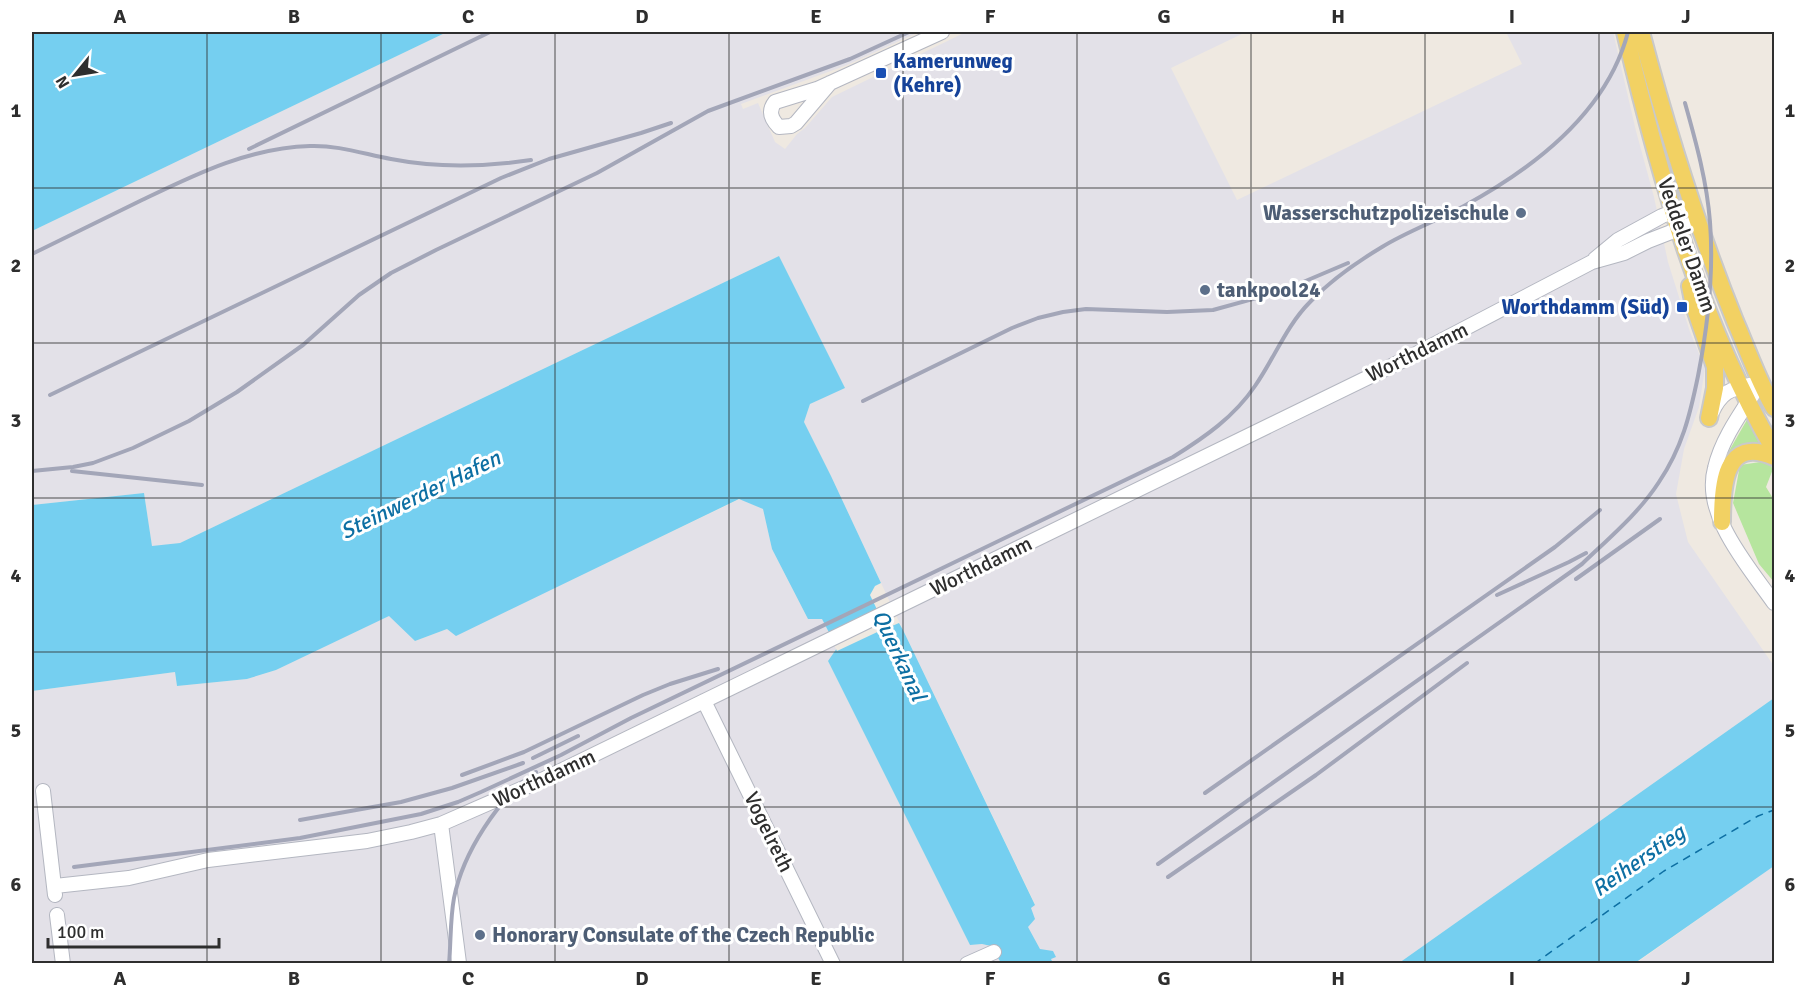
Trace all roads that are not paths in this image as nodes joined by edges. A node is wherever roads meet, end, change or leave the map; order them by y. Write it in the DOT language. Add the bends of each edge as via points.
graph roads {
  1 [pos="942,32"];
  2 [pos="1625,32"];
  3 [pos="1641,32"];
  4 [pos="830,83"];
  5 [pos="1692,205"];
  6 [pos="1674,212"];
  7 [pos="1697,222"];
  8 [pos="1679,229"];
  9 [pos="1686,252"];
  10 [pos="1592,262"];
  11 [pos="1761,382"];
  12 [pos="1745,394"];
  13 [pos="1774,408"];
  14 [pos="1709,418"];
  15 [pos="1774,450"];
  16 [pos="1774,457"];
  17 [pos="1722,522"];
  18 [pos="1774,603"];
  19 [pos="704,701"];
  20 [pos="43,791"];
  21 [pos="441,824"];
  22 [pos="57,915"];
  23 [pos="994,952"];
  24 [pos="63,963"];
  25 [pos="459,963"];
  26 [pos="833,963"];
  27 [pos="967,963"];
  1 -- 4 [label="street"];
  2 -- 6 [label="main road, Veddeler Damm"];
  3 -- 5 [label="main road, Veddeler Damm"];
  5 -- 6 [label="street, Worthdamm"];
  5 -- 7 [label="main road, Veddeler Damm"];
  6 -- 8 [label="main road, Veddeler Damm"];
  6 -- 10 [label="street, Worthdamm" via="1618,240"];
  7 -- 8 [label="street, Worthdamm"];
  7 -- 11 [label="main road, Veddeler Damm"];
  8 -- 9 [label="main road, Veddeler Damm"];
  8 -- 10 [label="street, Worthdamm"];
  9 -- 12 [label="main road, Veddeler Damm"];
  9 -- 14 [label="main road" via="1694,306 1715,367"];
  10 -- 19 [label="street, Worthdamm" via="1412,356"];
  11 -- 12 [label="street"];
  11 -- 13 [label="main road, Veddeler Damm"];
  12 -- 14 [label="street" via="1729,390"];
  12 -- 15 [label="main road, Veddeler Damm"];
  12 -- 17 [label="street" via="1714,469 1713,491"];
  16 -- 17 [label="main road" via="1748,452 1732,463 1724,486"];
  17 -- 18 [label="street"];
  19 -- 21 [label="street, Worthdamm"];
  19 -- 26 [label="street, Vogelreth"];
  20 -- 21 [label="street, Worthdamm" via="55,891 208,860 358,842"];
  21 -- 25 [label="street"];
  22 -- 24 [label="street"];
  23 -- 27 [label="street"];
}
